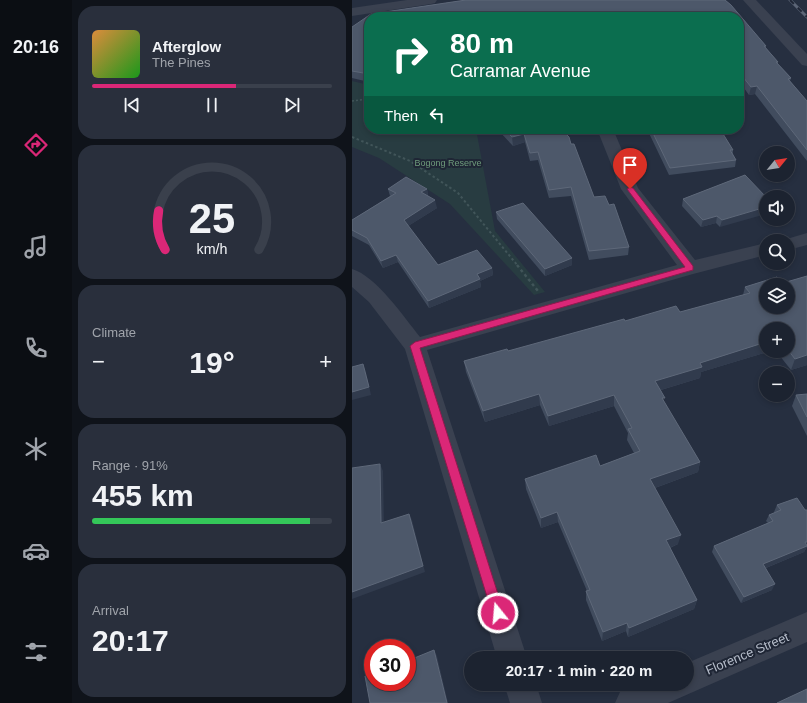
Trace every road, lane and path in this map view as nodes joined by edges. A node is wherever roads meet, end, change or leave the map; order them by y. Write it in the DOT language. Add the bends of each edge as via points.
graph roads {
  1 [pos="431,0"];
  2 [pos="749,0"];
  3 [pos="352,12"];
  4 [pos="807,62"];
  5 [pos="364,100"];
  6 [pos="352,101"];
  7 [pos="607,134"];
  8 [pos="352,137"];
  9 [pos="807,239"];
  10 [pos="795,242"];
  11 [pos="759,251"];
  12 [pos="690,268"];
  13 [pos="352,276"];
  14 [pos="552,307"];
  15 [pos="415,346"];
  16 [pos="807,627"];
  17 [pos="510,651"];
  18 [pos="694,676"];
  19 [pos="522,691"];
  20 [pos="659,691"];
  21 [pos="526,703"];
  22 [pos="631,703"];
  1 -- 3 [label="street"];
  2 -- 4 [label="street"];
  5 -- 6 [label="path"];
  7 -- 12 [label="street" via="630,189"];
  8 -- 14 [label="path" via="410,161 458,193"];
  9 -- 10 [label="street"];
  11 -- 12 [label="street"];
  12 -- 14 [label="street"];
  13 -- 15 [label="street" via="376,297"];
  14 -- 15 [label="street"];
  15 -- 17 [label="street"];
  16 -- 18 [label="street, Florence Street"];
  19 -- 21 [label="street"];
  20 -- 22 [label="street"];
}
